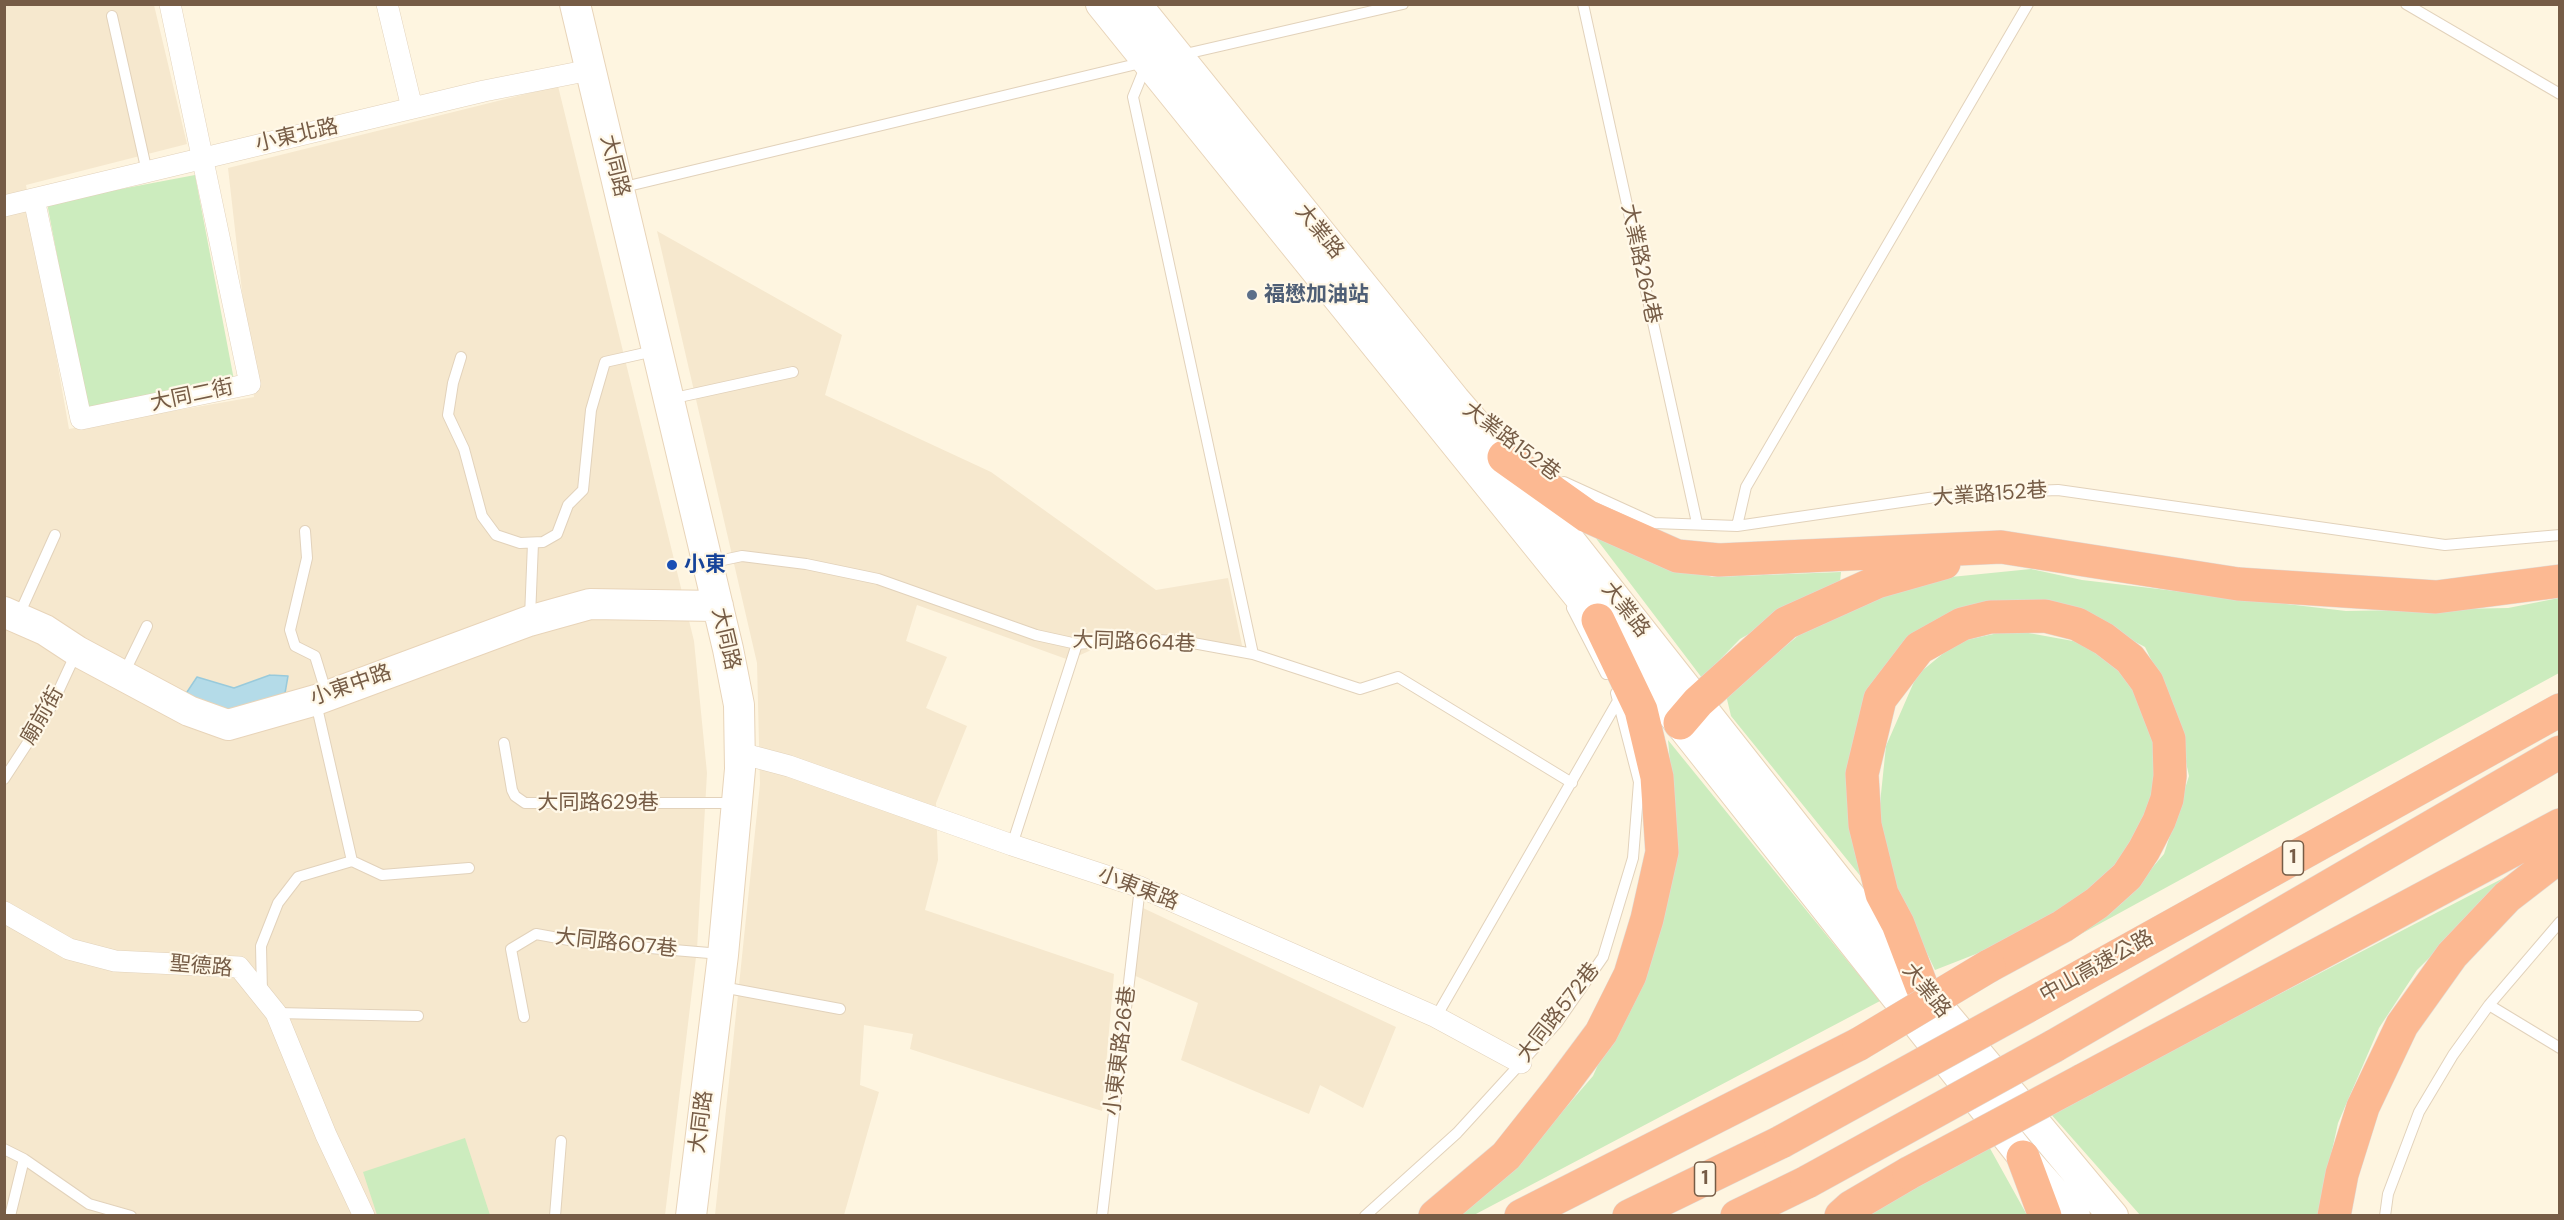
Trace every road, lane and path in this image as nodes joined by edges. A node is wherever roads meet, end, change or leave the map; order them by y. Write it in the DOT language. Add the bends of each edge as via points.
graph roads {
  1 [pos="171,4"];
  2 [pos="387,4"];
  3 [pos="575,4"];
  4 [pos="1101,4"];
  5 [pos="1136,4"];
  6 [pos="1402,4"];
  7 [pos="1583,4"];
  8 [pos="2028,4"];
  9 [pos="2406,4"];
  10 [pos="112,16"];
  11 [pos="1162,59"];
  12 [pos="590,70"];
  13 [pos="2559,94"];
  14 [pos="412,108"];
  15 [pos="202,158"];
  16 [pos="147,172"];
  17 [pos="620,188"];
  18 [pos="34,199"];
  19 [pos="4,206"];
  20 [pos="658,350"];
  21 [pos="461,357"];
  22 [pos="793,372"];
  23 [pos="669,399"];
  24 [pos="1502,446"];
  25 [pos="1556,479"];
  26 [pos="1697,524"];
  27 [pos="1737,525"];
  28 [pos="305,531"];
  29 [pos="55,535"];
  30 [pos="2559,535"];
  31 [pos="533,543"];
  32 [pos="2001,547"];
  33 [pos="1546,556"];
  34 [pos="706,563"];
  35 [pos="2559,581"];
  36 [pos="718,606"];
  37 [pos="11,614"];
  38 [pos="1598,620"];
  39 [pos="529,621"];
  40 [pos="147,626"];
  41 [pos="1077,644"];
  42 [pos="77,651"];
  43 [pos="1253,654"];
  44 [pos="123,676"];
  45 [pos="321,698"];
  46 [pos="1619,699"];
  47 [pos="2559,710"];
  48 [pos="1689,712"];
  49 [pos="504,743"];
  50 [pos="2559,752"];
  51 [pos="740,753"];
  52 [pos="4,779"];
  53 [pos="1572,783"];
  54 [pos="737,803"];
  55 [pos="2559,825"];
  56 [pos="1012,845"];
  57 [pos="2559,856"];
  58 [pos="352,861"];
  59 [pos="469,868"];
  60 [pos="1140,887"];
  61 [pos="4,912"];
  62 [pos="2559,922"];
  63 [pos="723,955"];
  64 [pos="719,987"];
  65 [pos="1922,987"];
  66 [pos="262,996"];
  67 [pos="2489,1005"];
  68 [pos="840,1010"];
  69 [pos="276,1013"];
  70 [pos="418,1016"];
  71 [pos="524,1017"];
  72 [pos="1436,1017"];
  73 [pos="2559,1048"];
  74 [pos="1521,1063"];
  75 [pos="561,1141"];
  76 [pos="4,1149"];
  77 [pos="2023,1157"];
  78 [pos="24,1159"];
  79 [pos="10,1215"];
  80 [pos="131,1215"];
  81 [pos="364,1215"];
  82 [pos="555,1215"];
  83 [pos="691,1215"];
  84 [pos="1102,1215"];
  85 [pos="1365,1215"];
  86 [pos="1435,1215"];
  87 [pos="1521,1215"];
  88 [pos="1629,1215"];
  89 [pos="1737,1215"];
  90 [pos="1841,1215"];
  91 [pos="2045,1215"];
  92 [pos="2075,1215"];
  93 [pos="2113,1215"];
  94 [pos="2334,1215"];
  95 [pos="2385,1215"];
  1 -- 15 [label="street, 大同二街"];
  2 -- 14 [label="street"];
  3 -- 12 [label="main road, 大同路"];
  4 -- 11 [label="main road, 大業路"];
  5 -- 11 [label="main road, 大業路"];
  6 -- 11 [label="lane"];
  7 -- 26 [label="lane, 大業路264巷"];
  8 -- 27 [label="lane" via="1746,487"];
  9 -- 13 [label="lane"];
  10 -- 16 [label="lane"];
  11 -- 17 [label="lane"];
  11 -- 24 [label="main road, 大業路" via="1455,400"];
  11 -- 33 [label="main road, 大業路"];
  11 -- 43 [label="lane" via="1133,97"];
  12 -- 14 [label="street, 小東北路"];
  12 -- 17 [label="main road, 大同路"];
  14 -- 15 [label="street, 小東北路"];
  15 -- 16 [label="street, 小東北路"];
  15 -- 18 [label="street, 大同二街" via="250,384 81,419"];
  16 -- 18 [label="street, 小東北路"];
  17 -- 20 [label="main road, 大同路"];
  18 -- 19 [label="street, 小東北路"];
  20 -- 23 [label="main road, 大同路"];
  20 -- 31 [label="lane" via="605,362 591,410 583,489 567,504 557,534"];
  21 -- 31 [label="lane" via="448,415 464,449 482,516 496,535"];
  22 -- 23 [label="lane"];
  23 -- 34 [label="main road, 大同路"];
  24 -- 32 [label="highway" via="1587,516 1677,556 1719,560"];
  24 -- 48 [label="main road, 大業路"];
  25 -- 26 [label="lane, 大業路152巷" via="1654,523"];
  26 -- 27 [label="lane, 大業路152巷"];
  27 -- 30 [label="lane, 大業路152巷" via="1956,494 2058,490 2445,545"];
  28 -- 45 [label="lane" via="307,558 291,630 296,646 315,656"];
  29 -- 37 [label="lane"];
  31 -- 39 [label="lane"];
  32 -- 35 [label="highway" via="2238,584 2436,597"];
  32 -- 48 [label="highway" via="1877,582 1786,623"];
  33 -- 38 [label="main road, 大業路"];
  33 -- 46 [label="lane, 大同路572巷"];
  34 -- 36 [label="main road, 大同路"];
  34 -- 41 [label="lane, 大同路664巷" via="741,556 837,570 878,579 1036,635"];
  36 -- 39 [label="main road, 小東中路" via="591,604"];
  36 -- 51 [label="main road, 大同路" via="739,705"];
  37 -- 42 [label="main road, 小東中路"];
  38 -- 48 [label="main road, 大業路"];
  38 -- 86 [label="highway" via="1641,710 1657,777 1662,852 1647,919 1630,975 1601,1033 1506,1155"];
  39 -- 45 [label="main road, 小東中路"];
  40 -- 44 [label="lane"];
  41 -- 43 [label="lane, 大同路664巷" via="1129,639 1182,641"];
  41 -- 56 [label="lane"];
  42 -- 44 [label="main road, 小東中路"];
  42 -- 52 [label="lane, 廟前街" via="51,707"];
  43 -- 53 [label="lane, 大同路664巷" via="1360,689 1398,677"];
  44 -- 45 [label="main road, 小東中路" via="189,711 228,725"];
  45 -- 58 [label="lane"];
  46 -- 53 [label="lane"];
  46 -- 74 [label="lane, 大同路572巷" via="1639,782 1633,858 1604,957 1557,1023"];
  47 -- 88 [label="highway, 中山高速公路 / 1, bridge" via="1781,1142"];
  48 -- 65 [label="main road, 大業路"];
  48 -- 77 [label="main road, 大業路"];
  49 -- 54 [label="lane, 大同路629巷" via="514,796 525,803"];
  50 -- 89 [label="highway, 1, bridge" via="2054,1046 1806,1182"];
  51 -- 54 [label="main road, 大同路"];
  51 -- 56 [label="street, 小東東路" via="789,766"];
  53 -- 72 [label="lane"];
  54 -- 63 [label="main road, 大同路"];
  55 -- 90 [label="highway, bridge" via="1908,1173"];
  56 -- 60 [label="street, 小東東路"];
  57 -- 94 [label="highway" via="2507,897 2452,955 2402,1025 2363,1107"];
  58 -- 59 [label="lane" via="382,875"];
  58 -- 66 [label="lane" via="298,877 278,903 261,946"];
  60 -- 72 [label="street, 小東東路"];
  60 -- 84 [label="lane, 小東東路26巷"];
  61 -- 66 [label="street, 聖德路" via="69,949 115,961 239,967"];
  62 -- 67 [label="lane"];
  63 -- 64 [label="main road, 大同路"];
  63 -- 71 [label="lane, 大同路607巷" via="580,942 536,934 511,949"];
  64 -- 68 [label="lane"];
  64 -- 83 [label="main road, 大同路"];
  65 -- 87 [label="highway, bridge" via="1882,894 1865,825 1862,774 1880,699 1919,648 1962,624 1990,618 2045,616 2077,624 2130,659 2147,682 2169,738 2167,799 2159,821 2127,876 2063,926 1858,1044"];
  65 -- 93 [label="main road, 大業路"];
  66 -- 69 [label="street, 聖德路"];
  67 -- 73 [label="lane"];
  67 -- 95 [label="lane" via="2419,1112 2388,1194"];
  69 -- 70 [label="lane"];
  69 -- 81 [label="street, 聖德路"];
  72 -- 74 [label="street, 小東東路"];
  74 -- 85 [label="lane, 大同路572巷" via="1457,1133"];
  75 -- 82 [label="lane"];
  76 -- 78 [label="lane"];
  77 -- 91 [label="highway"];
  77 -- 92 [label="main road, 大業路"];
  78 -- 79 [label="lane"];
  78 -- 80 [label="lane" via="89,1204"];
}
